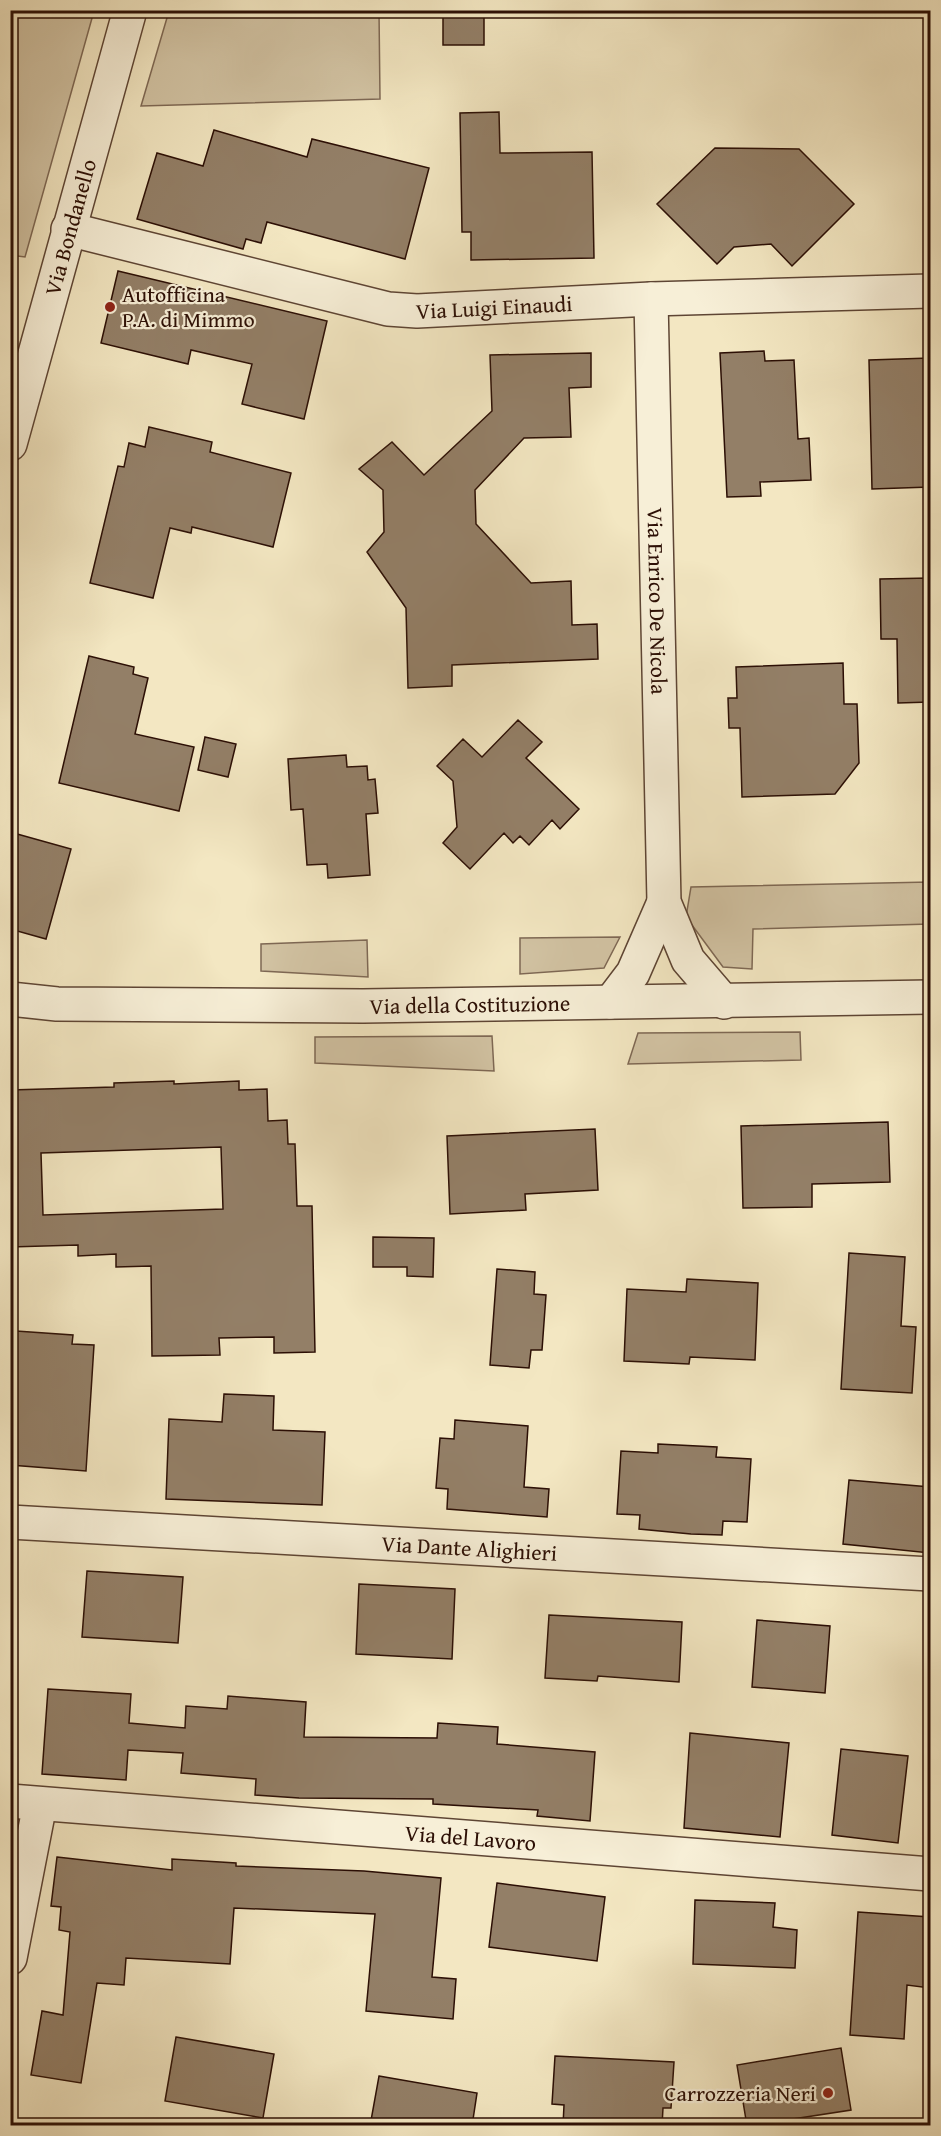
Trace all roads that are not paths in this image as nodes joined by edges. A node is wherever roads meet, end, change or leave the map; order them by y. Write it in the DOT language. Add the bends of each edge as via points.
graph roads {
  1 [pos="130,10"];
  2 [pos="68,229"];
  3 [pos="930,291"];
  4 [pos="651,299"];
  5 [pos="10,444"];
  6 [pos="664,902"];
  7 [pos="930,998"];
  8 [pos="10,999"];
  9 [pos="610,1002"];
  10 [pos="724,1002"];
  11 [pos="10,1522"];
  12 [pos="930,1575"];
  13 [pos="25,1802"];
  14 [pos="930,1874"];
  15 [pos="10,1959"];
  1 -- 2 [label="street, Via Bondanello"];
  2 -- 4 [label="street, Via Luigi Einaudi" via="388,309 417,311"];
  2 -- 5 [label="street, Via Bondanello" via="50,309"];
  3 -- 4 [label="street, Via Luigi Einaudi"];
  4 -- 6 [label="street, Via Enrico De Nicola"];
  6 -- 9 [label="street, Via Enrico De Nicola" via="633,973"];
  6 -- 10 [label="street, Via Enrico De Nicola" via="688,960"];
  7 -- 10 [label="street, Via della Costituzione"];
  8 -- 9 [label="street, Via della Costituzione" via="57,1004 363,1006"];
  9 -- 10 [label="street, Via della Costituzione"];
  11 -- 12 [label="street, Via Dante Alighieri"];
  13 -- 14 [label="street, Via del Lavoro"];
  13 -- 15 [label="street"];
}
